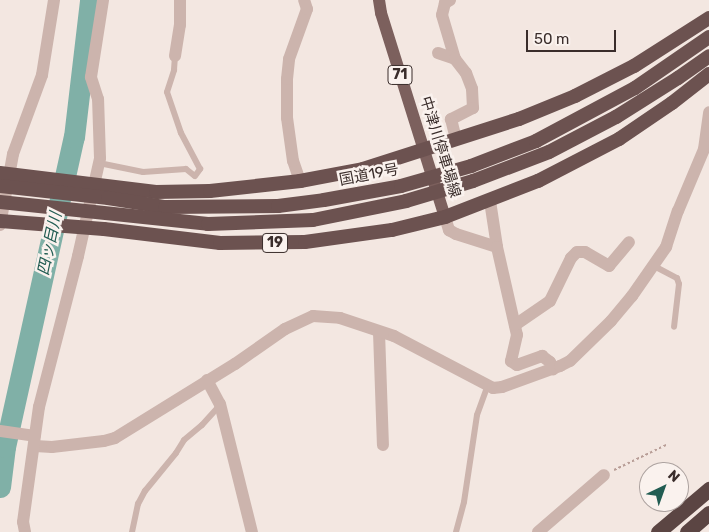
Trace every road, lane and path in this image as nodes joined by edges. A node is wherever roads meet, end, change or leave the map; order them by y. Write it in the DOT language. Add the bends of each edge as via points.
graph roads {
  1 [pos="54,0"];
  2 [pos="103,0"];
  3 [pos="180,0"];
  4 [pos="304,0"];
  5 [pos="380,0"];
  6 [pos="450,0"];
  7 [pos="709,18"];
  8 [pos="709,37"];
  9 [pos="438,53"];
  10 [pos="176,56"];
  11 [pos="709,56"];
  12 [pos="455,59"];
  13 [pos="709,74"];
  14 [pos="709,112"];
  15 [pos="456,139"];
  16 [pos="423,149"];
  17 [pos="99,163"];
  18 [pos="0,174"];
  19 [pos="300,181"];
  20 [pos="0,186"];
  21 [pos="108,192"];
  22 [pos="490,201"];
  23 [pos="0,202"];
  24 [pos="445,217"];
  25 [pos="0,221"];
  26 [pos="0,226"];
  27 [pos="628,242"];
  28 [pos="497,247"];
  29 [pos="654,266"];
  30 [pos="515,325"];
  31 [pos="674,328"];
  32 [pos="379,332"];
  33 [pos="553,369"];
  34 [pos="207,380"];
  35 [pos="487,387"];
  36 [pos="220,404"];
  37 [pos="0,431"];
  38 [pos="31,439"];
  39 [pos="383,445"];
  40 [pos="666,445"];
  41 [pos="604,475"];
  42 [pos="709,489"];
  43 [pos="709,513"];
  44 [pos="25,532"];
  45 [pos="132,532"];
  46 [pos="252,532"];
  47 [pos="456,532"];
  48 [pos="538,532"];
  49 [pos="658,532"];
  50 [pos="687,532"];
  1 -- 26 [label="street" via="42,75 13,154"];
  2 -- 17 [label="street" via="91,77 98,100"];
  3 -- 10 [label="street"];
  4 -- 19 [label="street" via="308,9 289,59 287,79 287,118 293,161"];
  5 -- 16 [label="main road, 中津川停車場線 / 71" via="381,13"];
  6 -- 12 [label="street" via="445,3 442,14"];
  7 -- 15 [label="highway" via="634,66 575,96 519,119"];
  8 -- 21 [label="highway, 国道19号" via="665,69 599,109 536,140 471,166 401,186 324,200 232,207 165,208"];
  9 -- 12 [label="street"];
  10 -- 17 [label="lane" via="167,92 181,133 200,169 195,176 186,169 143,172"];
  11 -- 23 [label="highway, 19" via="594,129 549,152 473,181 406,201 313,220 208,224"];
  12 -- 15 [label="street" via="466,73 472,89 473,108 451,119"];
  13 -- 22 [label="highway, 19" via="611,143 538,181"];
  14 -- 29 [label="street" via="704,149 666,247"];
  15 -- 16 [label="highway"];
  16 -- 19 [label="highway" via="363,169"];
  16 -- 24 [label="main road, 中津川停車場線 / 71"];
  17 -- 38 [label="street"];
  18 -- 21 [label="highway"];
  19 -- 21 [label="highway" via="210,191"];
  20 -- 21 [label="highway, 国道19号"];
  22 -- 24 [label="highway, 19"];
  22 -- 28 [label="street"];
  24 -- 25 [label="highway, 19" via="392,230 305,242 220,243"];
  24 -- 28 [label="street" via="449,230"];
  27 -- 30 [label="street" via="609,266 585,252 576,252 550,301"];
  28 -- 30 [label="street"];
  29 -- 31 [label="lane" via="677,278 680,284"];
  29 -- 33 [label="street" via="610,321 570,361"];
  30 -- 33 [label="street" via="517,335 510,361 517,365 542,356"];
  32 -- 34 [label="street" via="340,318 313,316 285,329"];
  32 -- 35 [label="street" via="394,336"];
  32 -- 39 [label="street"];
  33 -- 35 [label="street" via="502,388"];
  34 -- 36 [label="street"];
  34 -- 38 [label="street" via="115,438 52,447"];
  35 -- 47 [label="lane" via="477,415 464,502"];
  36 -- 45 [label="lane" via="184,440 145,491 138,504"];
  36 -- 46 [label="street"];
  37 -- 38 [label="street"];
  38 -- 44 [label="street" via="23,522"];
  40 -- 41 [label="path"];
  41 -- 48 [label="street"];
  42 -- 49 [label="highway"];
  43 -- 50 [label="highway"];
}
